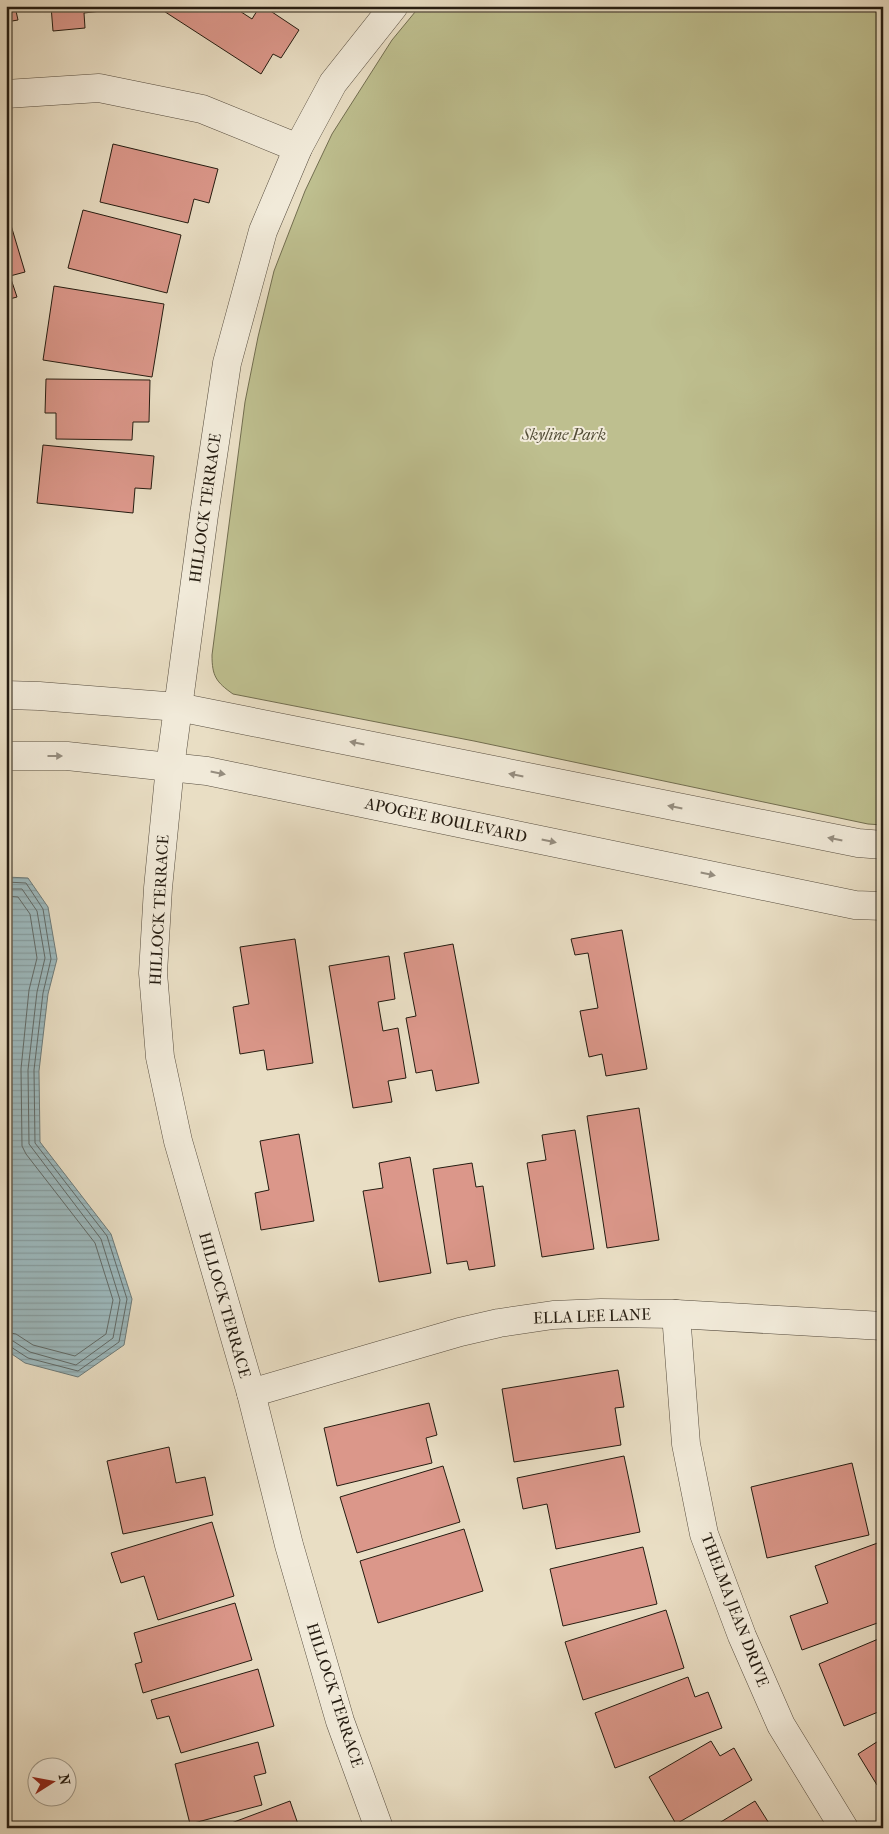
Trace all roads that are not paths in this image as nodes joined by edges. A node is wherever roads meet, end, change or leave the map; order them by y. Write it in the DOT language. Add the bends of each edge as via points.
graph roads {
  1 [pos="394,6"];
  2 [pos="6,94"];
  3 [pos="298,148"];
  4 [pos="6,695"];
  5 [pos="178,707"];
  6 [pos="6,756"];
  7 [pos="170,767"];
  8 [pos="883,845"];
  9 [pos="883,906"];
  10 [pos="676,1314"];
  11 [pos="883,1326"];
  12 [pos="251,1393"];
  13 [pos="379,1828"];
  14 [pos="844,1828"];
  1 -- 3 [label="street, HILLOCK TERRACE" via="333,83"];
  2 -- 3 [label="street" via="100,88 202,109"];
  3 -- 5 [label="street, HILLOCK TERRACE" via="262,231 227,363"];
  4 -- 5 [label="street"];
  5 -- 7 [label="street, HILLOCK TERRACE"];
  8 -- 5 [label="street, one-way" via="848,842"];
  6 -- 7 [label="street, APOGEE BOULEVARD, one-way" via="67,756"];
  7 -- 9 [label="street, APOGEE BOULEVARD, one-way" via="213,772 855,904"];
  7 -- 12 [label="street, HILLOCK TERRACE" via="152,973 160,1057 178,1141"];
  10 -- 11 [label="street, ELLA LEE LANE"];
  10 -- 12 [label="street, ELLA LEE LANE" via="553,1315 499,1323"];
  10 -- 14 [label="street, THELMA JEAN DRIVE" via="686,1444 704,1534 742,1636 781,1725"];
  12 -- 13 [label="street, HILLOCK TERRACE" via="289,1545 340,1721"];
}
